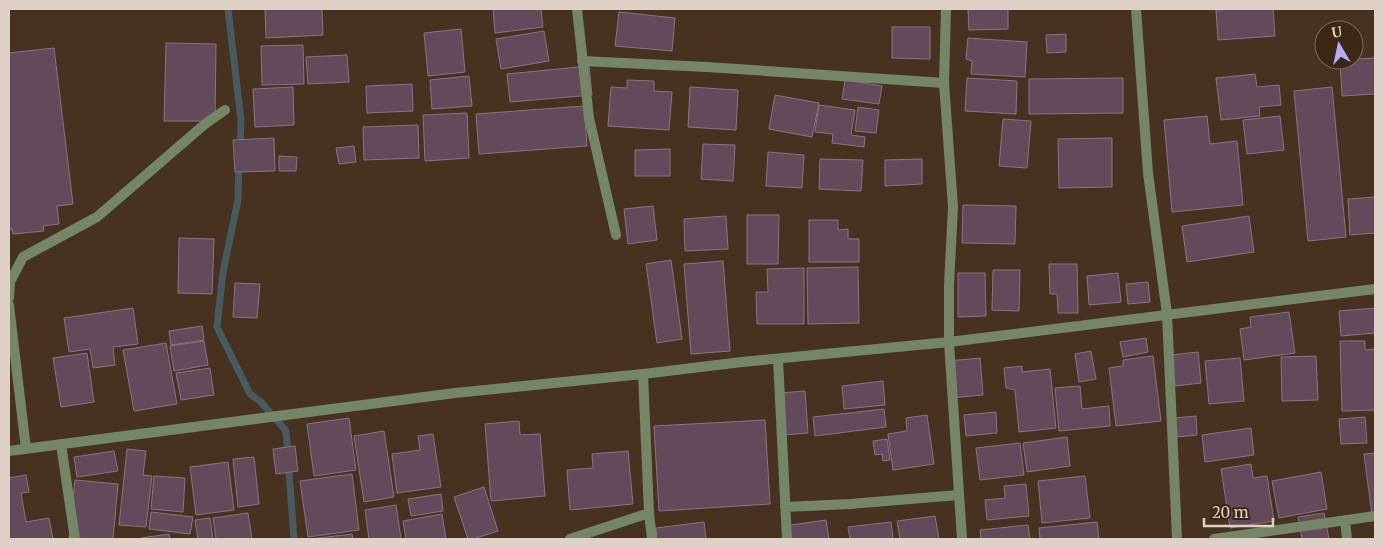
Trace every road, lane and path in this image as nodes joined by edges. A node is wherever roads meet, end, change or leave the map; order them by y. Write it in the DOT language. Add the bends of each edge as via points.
graph roads {
  1 [pos="577,9"];
  2 [pos="946,9"];
  3 [pos="1136,9"];
  4 [pos="582,62"];
  5 [pos="944,83"];
  6 [pos="225,110"];
  7 [pos="616,235"];
  8 [pos="1375,289"];
  9 [pos="9,298"];
  10 [pos="9,304"];
  11 [pos="1167,314"];
  12 [pos="949,342"];
  13 [pos="778,359"];
  14 [pos="643,374"];
  15 [pos="61,444"];
  16 [pos="26,449"];
  17 [pos="9,452"];
  18 [pos="958,495"];
  19 [pos="785,507"];
  20 [pos="649,512"];
  21 [pos="1375,516"];
  22 [pos="1345,520"];
  23 [pos="75,539"];
  24 [pos="570,539"];
  25 [pos="652,539"];
  26 [pos="787,539"];
  27 [pos="962,539"];
  28 [pos="1177,539"];
  29 [pos="1214,539"];
  30 [pos="1348,539"];
  1 -- 4 [label="street"];
  2 -- 5 [label="street"];
  3 -- 11 [label="street" via="1148,173"];
  4 -- 5 [label="street"];
  4 -- 7 [label="street" via="589,118"];
  5 -- 12 [label="street" via="953,207"];
  6 -- 9 [label="street" via="97,217 23,257 10,282"];
  8 -- 11 [label="street"];
  10 -- 16 [label="street"];
  11 -- 12 [label="street"];
  11 -- 28 [label="street"];
  12 -- 13 [label="street"];
  12 -- 18 [label="street"];
  13 -- 14 [label="street"];
  13 -- 19 [label="street"];
  14 -- 15 [label="street" via="455,393"];
  14 -- 20 [label="street"];
  15 -- 16 [label="street"];
  15 -- 23 [label="street"];
  16 -- 17 [label="street"];
  18 -- 19 [label="street"];
  18 -- 27 [label="street"];
  19 -- 26 [label="street"];
  20 -- 24 [label="street"];
  20 -- 25 [label="street"];
  21 -- 22 [label="street"];
  22 -- 29 [label="street"];
  22 -- 30 [label="street"];
}
